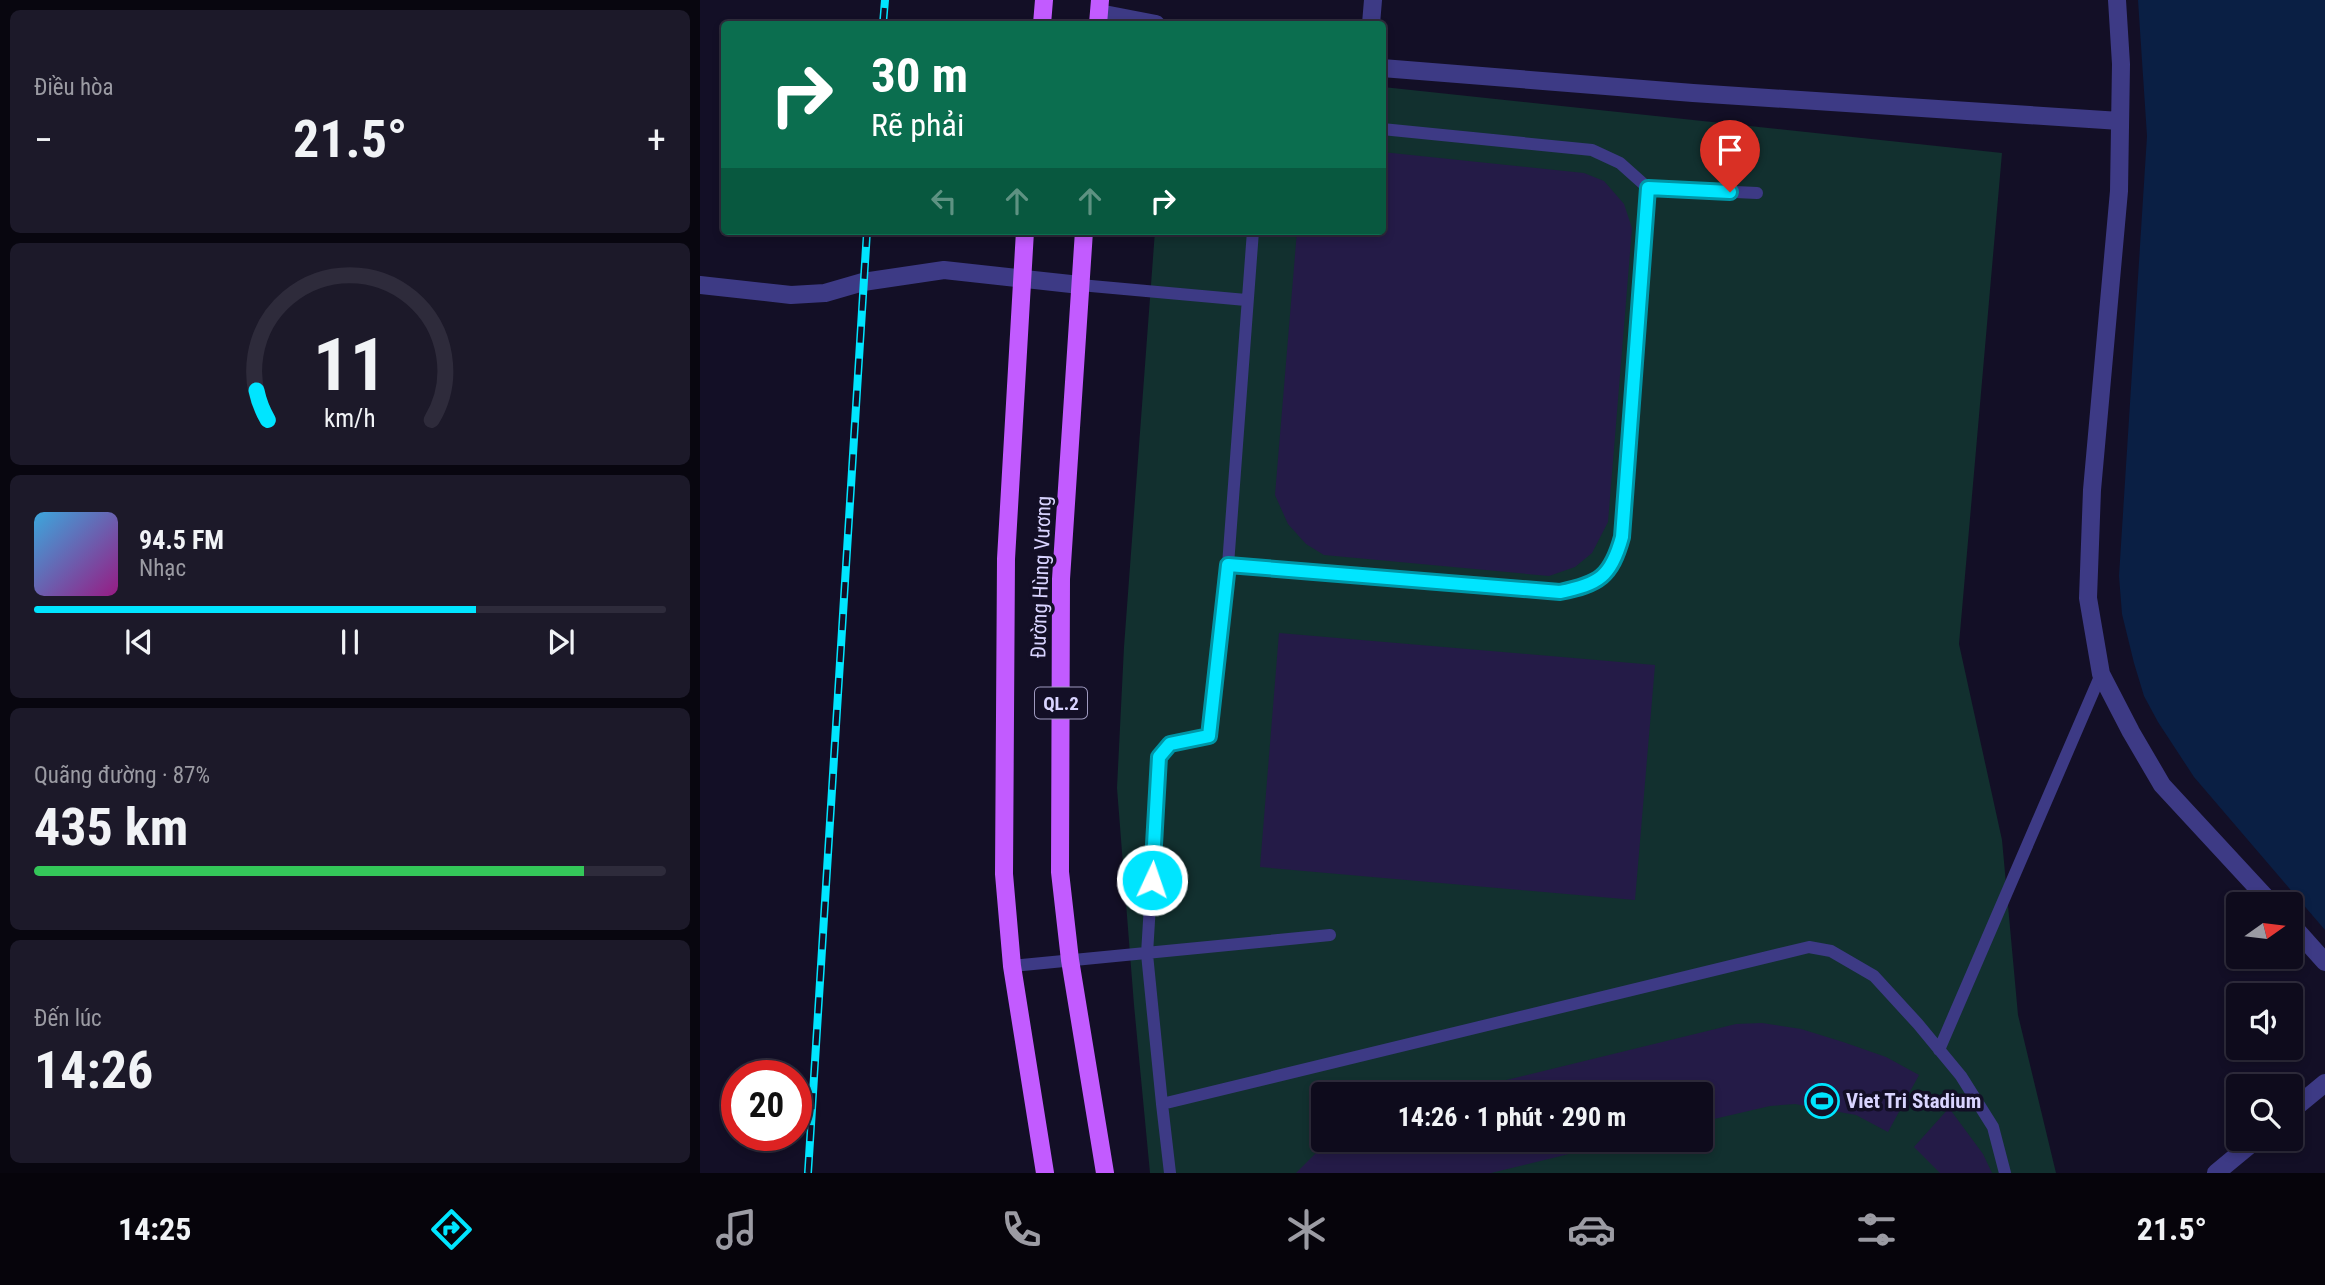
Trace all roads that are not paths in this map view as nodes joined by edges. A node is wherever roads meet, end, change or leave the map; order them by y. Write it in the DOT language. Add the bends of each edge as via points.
graph roads {
  1 [pos="1044,0"];
  2 [pos="1373,0"];
  3 [pos="2117,0"];
  4 [pos="1099,13"];
  5 [pos="1042,21"];
  6 [pos="1140,21"];
  7 [pos="1371,21"];
  8 [pos="1386,68"];
  9 [pos="2120,121"];
  10 [pos="1386,129"];
  11 [pos="1648,188"];
  12 [pos="1757,193"];
  13 [pos="1026,235"];
  14 [pos="1083,235"];
  15 [pos="1253,235"];
  16 [pos="1022,277"];
  17 [pos="700,285"];
  18 [pos="1080,285"];
  19 [pos="1246,300"];
  20 [pos="1228,565"];
  21 [pos="2101,674"];
  22 [pos="2261,892"];
  23 [pos="1330,935"];
  24 [pos="2303,937"];
  25 [pos="1147,954"];
  26 [pos="1070,960"];
  27 [pos="2325,962"];
  28 [pos="1012,965"];
  29 [pos="1939,1050"];
  30 [pos="2325,1083"];
  31 [pos="2303,1101"];
  32 [pos="1162,1104"];
  33 [pos="2243,1151"];
  34 [pos="1045,1173"];
  35 [pos="1105,1173"];
  36 [pos="1170,1173"];
  37 [pos="2005,1173"];
  38 [pos="2216,1173"];
  1 -- 5 [label="main road"];
  2 -- 7 [label="street"];
  3 -- 9 [label="street"];
  4 -- 6 [label="street"];
  8 -- 9 [label="street"];
  9 -- 21 [label="street" via="2119,191 2092,490 2088,598"];
  10 -- 11 [label="lane" via="1592,150 1620,163"];
  11 -- 12 [label="lane"];
  11 -- 20 [label="lane" via="1622,537 1616,558 1603,576 1560,592"];
  13 -- 16 [label="main road, Đường Hùng Vương / QL.2"];
  14 -- 18 [label="main road, Đường Hùng Vương / QL.2"];
  15 -- 19 [label="lane"];
  16 -- 17 [label="street" via="944,270 863,282 825,293 791,295"];
  16 -- 18 [label="street"];
  16 -- 28 [label="main road, Đường Hùng Vương / QL.2" via="1006,559 1004,874"];
  18 -- 19 [label="lane"];
  18 -- 26 [label="main road, Đường Hùng Vương / QL.2" via="1061,579 1060,872"];
  19 -- 20 [label="lane"];
  20 -- 25 [label="lane" via="1209,736 1170,744 1159,757"];
  21 -- 22 [label="street" via="2162,785"];
  21 -- 29 [label="lane"];
  23 -- 25 [label="lane"];
  24 -- 27 [label="street"];
  25 -- 26 [label="lane"];
  25 -- 32 [label="lane"];
  26 -- 28 [label="lane"];
  26 -- 35 [label="main road, Đường Hùng Vương / QL.2"];
  28 -- 34 [label="main road, Đường Hùng Vương / QL.2"];
  29 -- 32 [label="lane" via="1874,976 1831,951 1809,947"];
  29 -- 37 [label="lane" via="1993,1127"];
  30 -- 31 [label="street"];
  32 -- 36 [label="lane"];
  33 -- 38 [label="street"];
}
